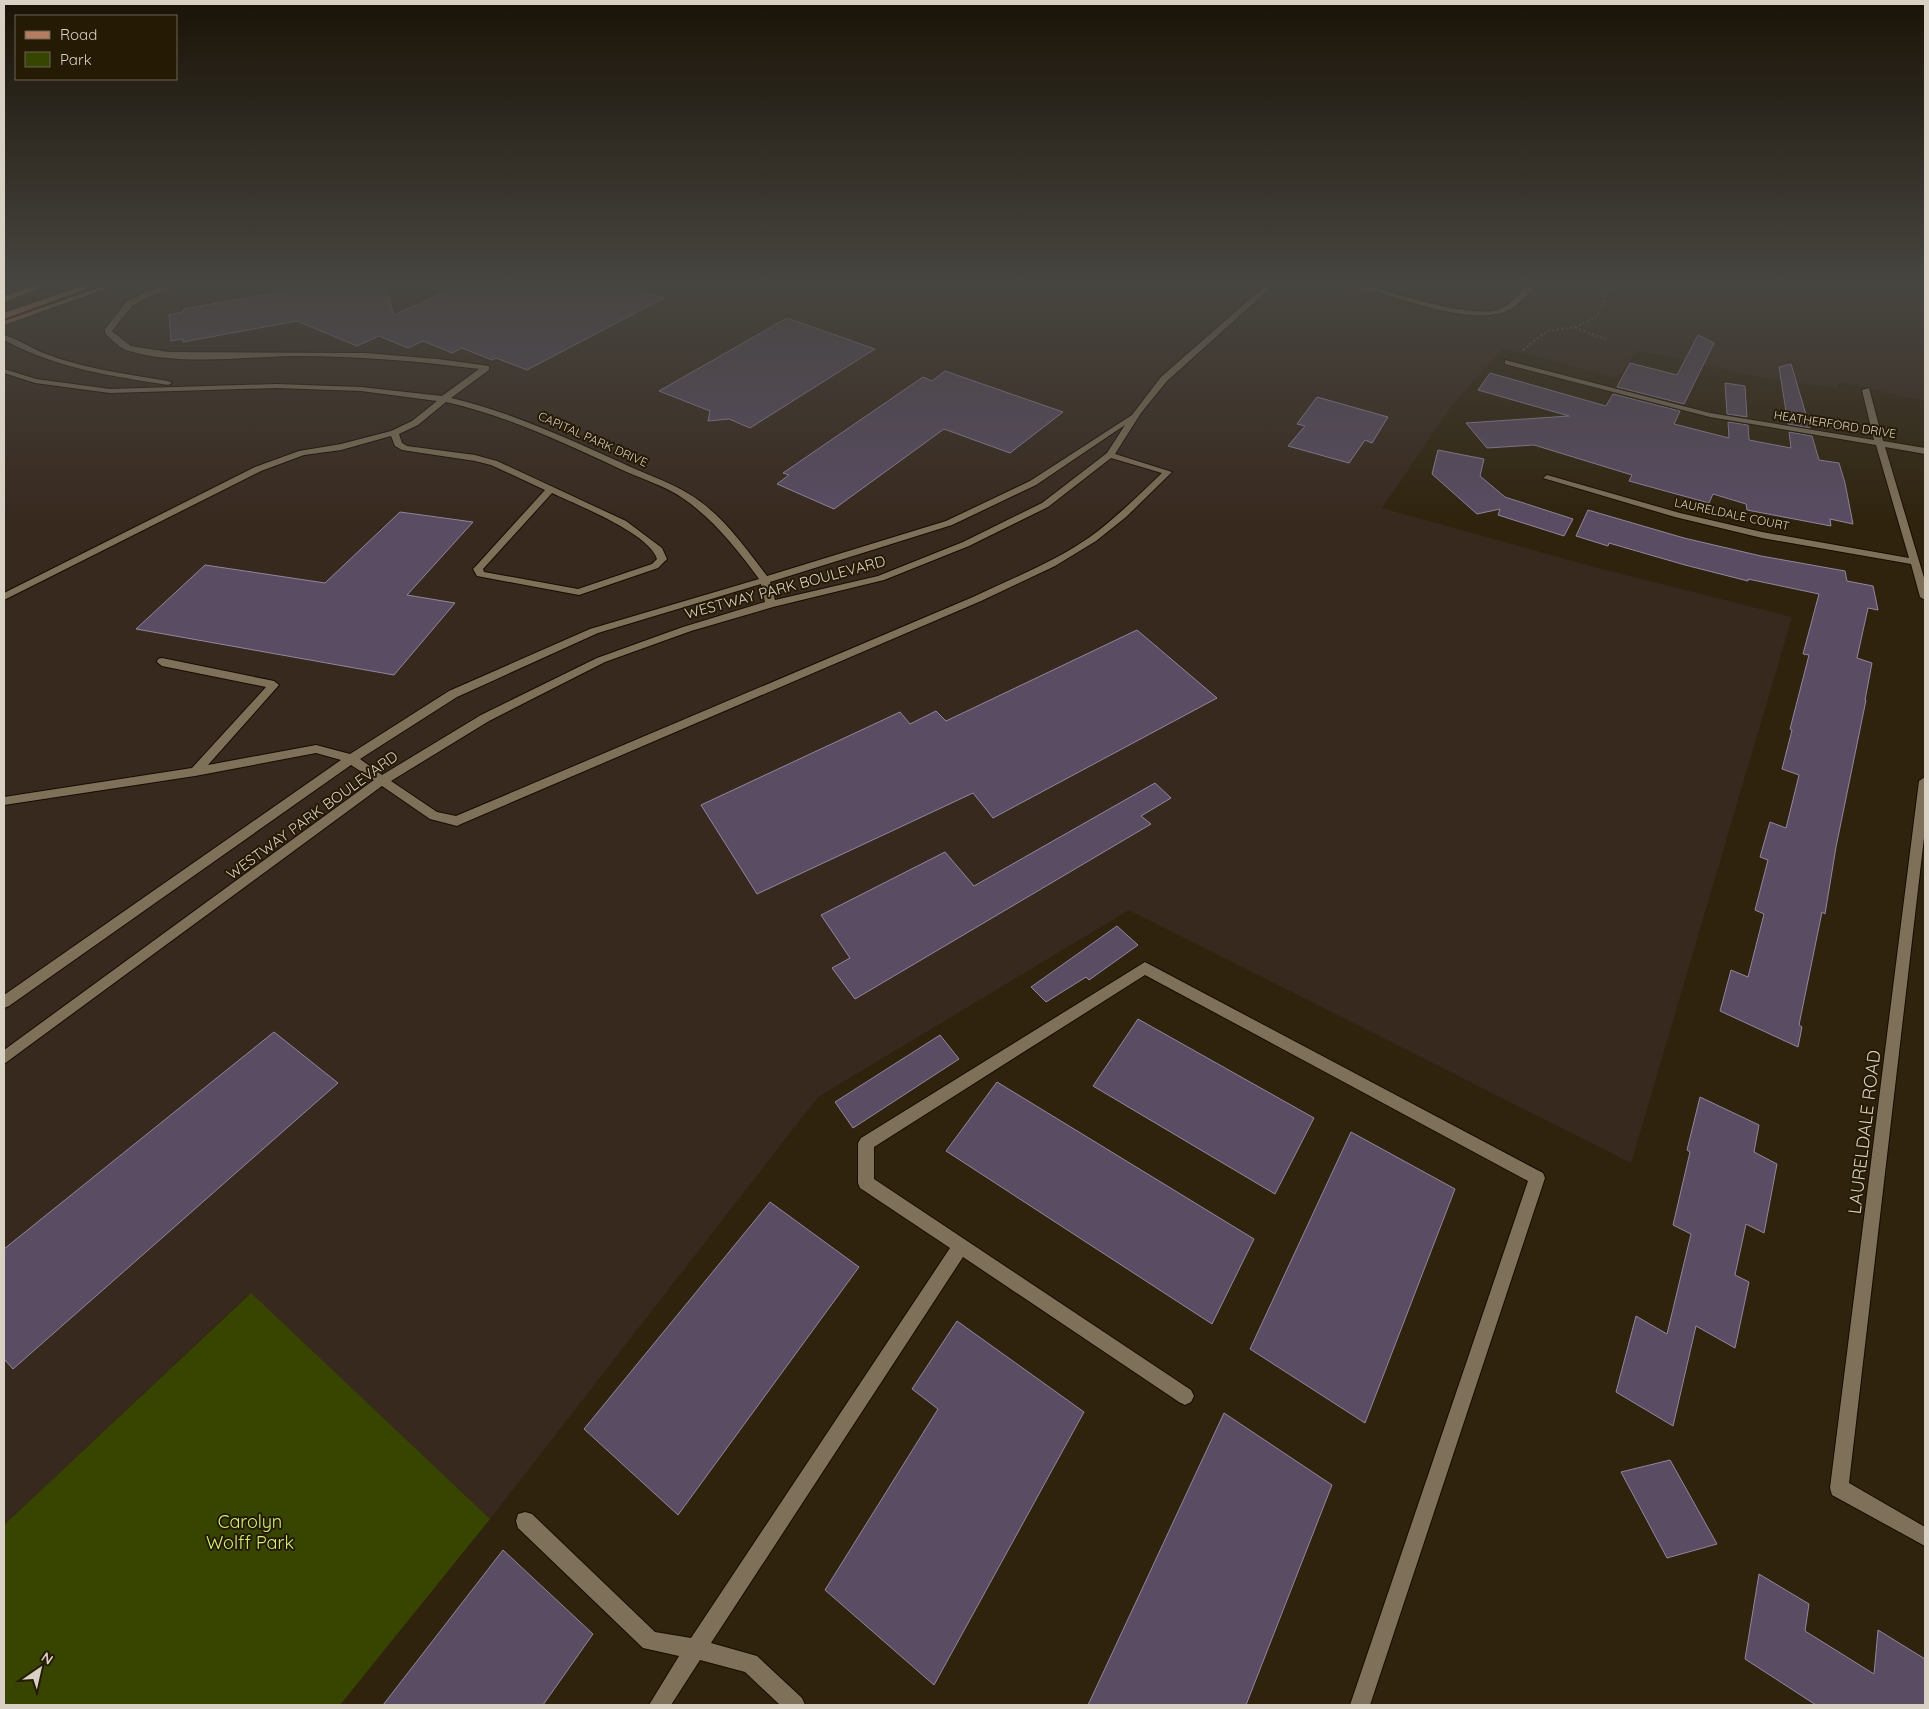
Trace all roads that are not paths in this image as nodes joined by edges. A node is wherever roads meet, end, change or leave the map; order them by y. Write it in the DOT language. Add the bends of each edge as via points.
graph roads {
  1 [pos="64,364"];
  2 [pos="458,364"];
  3 [pos="1181,364"];
  4 [pos="1515,364"];
  5 [pos="4,371"];
  6 [pos="200,388"];
  7 [pos="1866,390"];
  8 [pos="444,399"];
  9 [pos="1138,412"];
  10 [pos="394,433"];
  11 [pos="1881,444"];
  12 [pos="1925,451"];
  13 [pos="1110,455"];
  14 [pos="1547,478"];
  15 [pos="550,488"];
  16 [pos="1913,562"];
  17 [pos="764,579"];
  18 [pos="4,597"];
  19 [pos="1925,597"];
  20 [pos="771,604"];
  21 [pos="162,662"];
  22 [pos="351,760"];
  23 [pos="196,772"];
  24 [pos="381,781"];
  25 [pos="1925,781"];
  26 [pos="4,801"];
  27 [pos="4,1002"];
  28 [pos="4,1058"];
  29 [pos="960,1246"];
  30 [pos="1184,1396"];
  31 [pos="525,1521"];
  32 [pos="1925,1537"];
  33 [pos="695,1649"];
  34 [pos="659,1705"];
  35 [pos="795,1705"];
  36 [pos="1360,1705"];
  1 -- 6 [label="street, CAPITAL PARK DRIVE"];
  2 -- 8 [label="street" via="486,368"];
  3 -- 9 [label="street, WESTWAY PARK BOULEVARD" via="1164,379"];
  4 -- 11 [label="street, HEATHERFORD DRIVE" via="1710,415"];
  5 -- 6 [label="street, CAPITAL PARK DRIVE" via="35,381 110,391"];
  6 -- 8 [label="street, CAPITAL PARK DRIVE" via="361,389"];
  7 -- 11 [label="street"];
  8 -- 10 [label="street" via="415,423"];
  8 -- 17 [label="street, CAPITAL PARK DRIVE" via="484,408 529,424 686,496 714,519"];
  9 -- 13 [label="street, WESTWAY PARK BOULEVARD"];
  9 -- 17 [label="street, WESTWAY PARK BOULEVARD" via="1033,483 949,523"];
  10 -- 15 [label="street" via="398,444 405,448 494,463"];
  10 -- 18 [label="street" via="342,447 302,453 258,469"];
  11 -- 12 [label="street, HEATHERFORD DRIVE"];
  11 -- 16 [label="street"];
  13 -- 20 [label="street, WESTWAY PARK BOULEVARD" via="1046,505 966,544 881,578"];
  13 -- 24 [label="street" via="1168,472 1128,511 1092,539 1050,564 977,599 457,821 434,816"];
  14 -- 16 [label="street, LAURELDALE COURT" via="1678,516 1762,535"];
  15 -- 15 [label="street" via="623,523 659,550 662,559 655,566 579,592 480,574 478,569"];
  16 -- 19 [label="street"];
  17 -- 20 [label="street, CAPITAL PARK DRIVE"];
  17 -- 22 [label="street, WESTWAY PARK BOULEVARD" via="594,631 453,694"];
  20 -- 24 [label="street, WESTWAY PARK BOULEVARD" via="687,628 601,660 485,718"];
  21 -- 23 [label="street" via="274,685"];
  22 -- 23 [label="street" via="316,749"];
  22 -- 24 [label="street"];
  22 -- 27 [label="street, WESTWAY PARK BOULEVARD"];
  23 -- 26 [label="street"];
  24 -- 28 [label="street, WESTWAY PARK BOULEVARD"];
  25 -- 32 [label="street, LAURELDALE ROAD" via="1839,1488"];
  29 -- 30 [label="street"];
  29 -- 33 [label="street"];
  29 -- 36 [label="street" via="866,1183 866,1142 1145,968 1537,1178"];
  31 -- 33 [label="street" via="650,1641"];
  33 -- 34 [label="street"];
  33 -- 35 [label="street" via="750,1663"];
}
